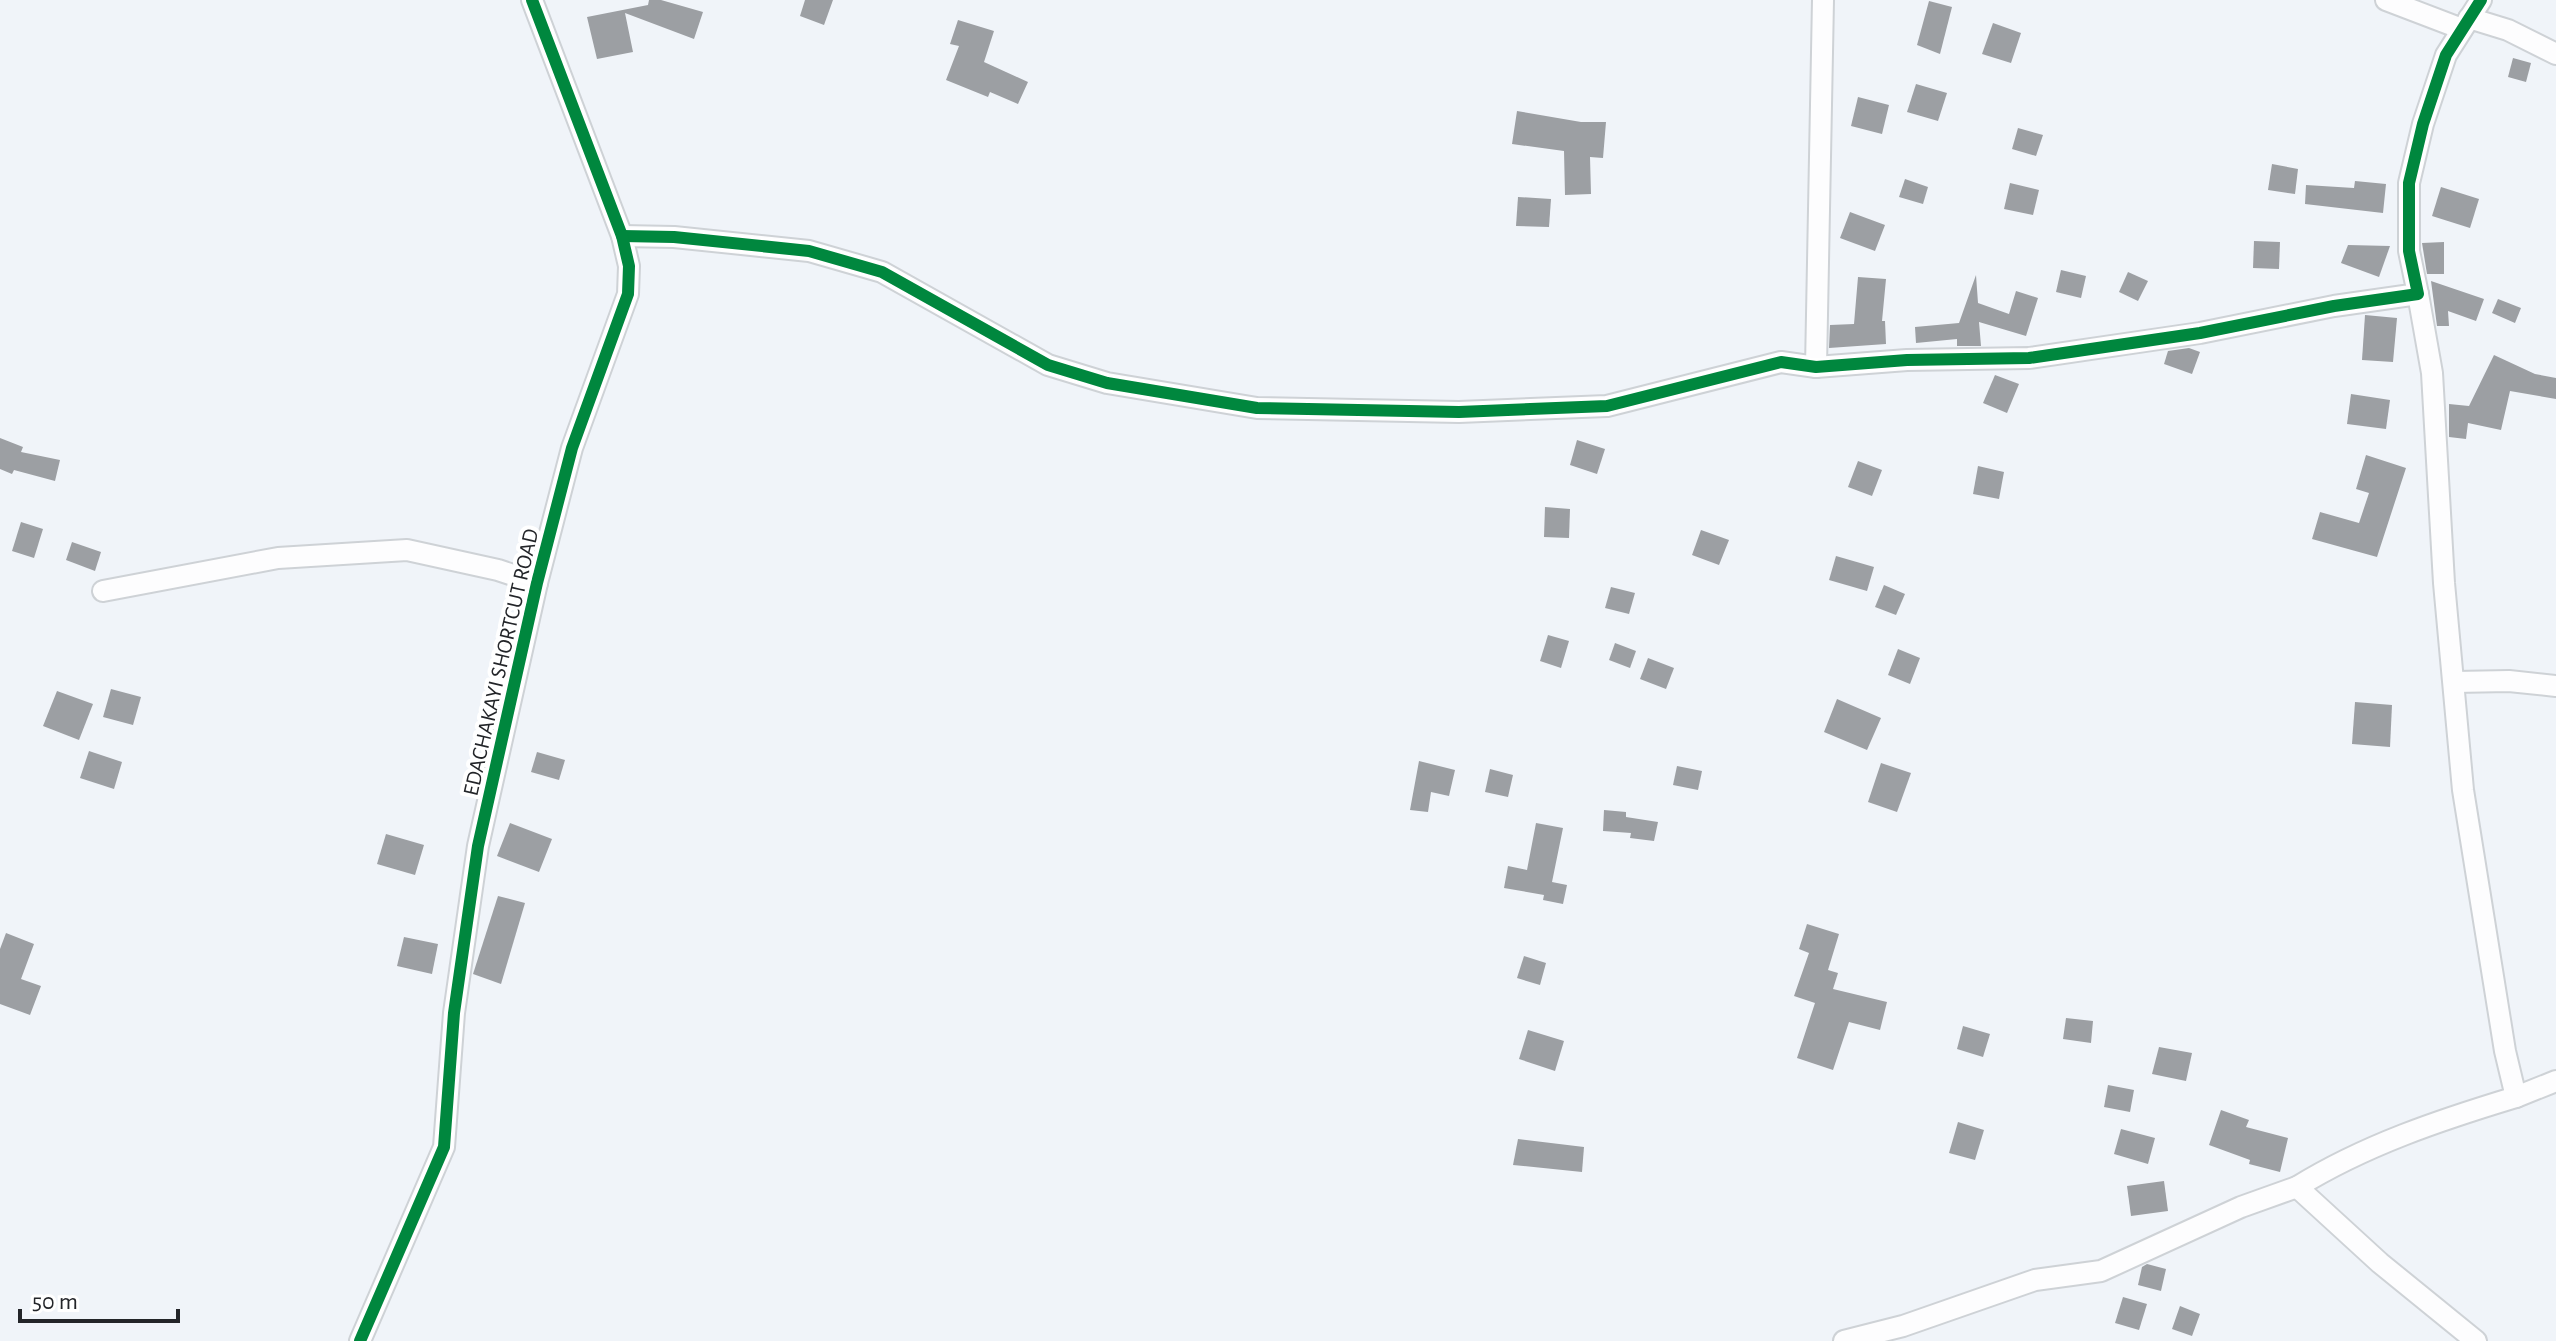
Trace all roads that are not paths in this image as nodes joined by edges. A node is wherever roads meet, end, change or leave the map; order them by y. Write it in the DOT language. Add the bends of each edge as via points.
graph roads {
  1 [pos="532,0"];
  2 [pos="1823,0"];
  3 [pos="2386,0"];
  4 [pos="2481,0"];
  5 [pos="2466,24"];
  6 [pos="2556,54"];
  7 [pos="622,236"];
  8 [pos="2418,294"];
  9 [pos="1816,367"];
  10 [pos="537,583"];
  11 [pos="103,591"];
  12 [pos="2455,682"];
  13 [pos="2556,686"];
  14 [pos="2556,1081"];
  15 [pos="2516,1097"];
  16 [pos="2297,1187"];
  17 [pos="360,1341"];
  18 [pos="1844,1341"];
  19 [pos="2476,1341"];
  1 -- 7 [label="street, EDACHAKAYI SHORTCUT ROAD"];
  2 -- 9 [label="street"];
  3 -- 5 [label="street"];
  4 -- 5 [label="street"];
  5 -- 6 [label="street" via="2508,30"];
  5 -- 8 [label="street" via="2446,55 2409,183 2409,251"];
  7 -- 9 [label="street" via="809,251 882,272 1048,365 1107,383 1257,408 1459,412 1607,406 1781,362"];
  7 -- 10 [label="street, EDACHAKAYI SHORTCUT ROAD" via="628,294 572,448"];
  8 -- 9 [label="street" via="2029,358"];
  8 -- 12 [label="street" via="2432,373"];
  10 -- 11 [label="street" via="407,550 278,558"];
  10 -- 17 [label="street, EDACHAKAYI SHORTCUT ROAD" via="478,846 454,1013 444,1147"];
  12 -- 13 [label="street"];
  12 -- 15 [label="street" via="2463,790"];
  14 -- 15 [label="street"];
  15 -- 16 [label="street" via="2431,1123 2329,1167"];
  16 -- 18 [label="street" via="2101,1271 2035,1280"];
  16 -- 19 [label="street"];
}
